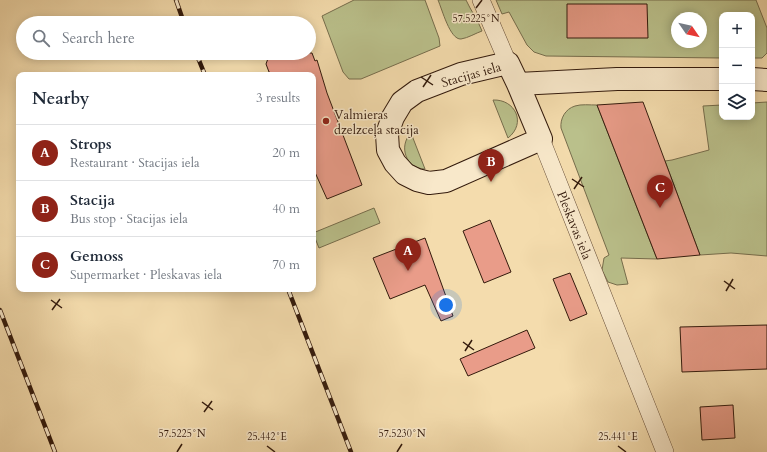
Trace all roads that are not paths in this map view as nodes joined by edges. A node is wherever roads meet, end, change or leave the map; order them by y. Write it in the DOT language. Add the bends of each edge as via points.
graph roads {
  1 [pos="481,0"];
  2 [pos="508,63"];
  3 [pos="719,79"];
  4 [pos="755,80"];
  5 [pos="767,80"];
  6 [pos="518,84"];
  7 [pos="541,139"];
  8 [pos="665,452"];
  1 -- 2 [label="street, Pleskavas iela"];
  2 -- 6 [label="main road, Pleskavas iela"];
  2 -- 7 [label="main road, Stacijas iela" via="460,74 416,91 402,102 393,117 388,134 388,150 405,174 429,183 446,181"];
  3 -- 6 [label="main road, Stacijas iela" via="617,79"];
  4 -- 5 [label="main road"];
  6 -- 7 [label="main road, Pleskavas iela"];
  7 -- 8 [label="street, Pleskavas iela"];
}
